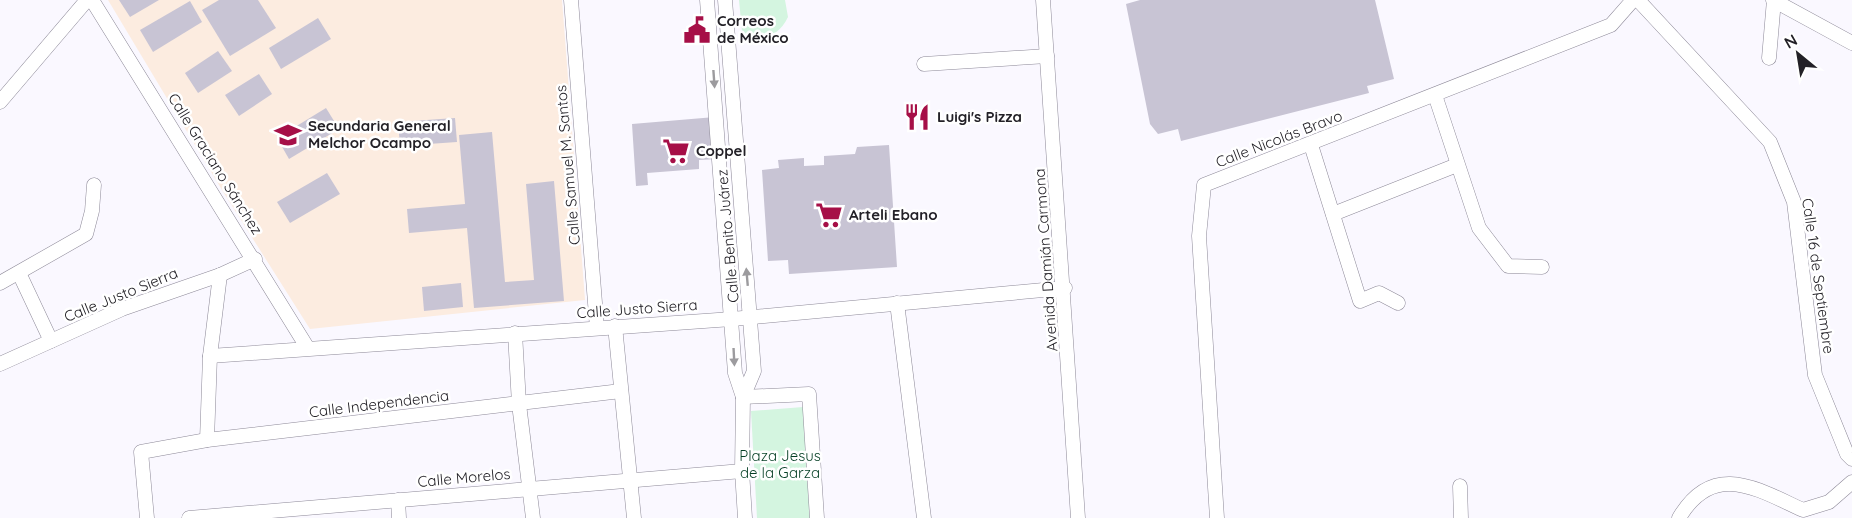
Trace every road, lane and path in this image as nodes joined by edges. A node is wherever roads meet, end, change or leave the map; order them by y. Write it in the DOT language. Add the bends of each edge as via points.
graph roads {
  1 [pos="87,0"];
  2 [pos="92,0"];
  3 [pos="571,0"];
  4 [pos="707,0"];
  5 [pos="725,0"];
  6 [pos="1043,0"];
  7 [pos="1633,0"];
  8 [pos="1638,0"];
  9 [pos="1774,0"];
  10 [pos="1852,42"];
  11 [pos="729,56"];
  12 [pos="1047,56"];
  13 [pos="712,58"];
  14 [pos="1769,58"];
  15 [pos="924,64"];
  16 [pos="1435,95"];
  17 [pos="0,102"];
  18 [pos="1311,145"];
  19 [pos="1458,165"];
  20 [pos="94,185"];
  21 [pos="1333,214"];
  22 [pos="255,259"];
  23 [pos="1542,267"];
  24 [pos="19,273"];
  25 [pos="220,275"];
  26 [pos="0,283"];
  27 [pos="1065,288"];
  28 [pos="897,303"];
  29 [pos="1398,303"];
  30 [pos="751,315"];
  31 [pos="732,319"];
  32 [pos="615,326"];
  33 [pos="597,328"];
  34 [pos="515,333"];
  35 [pos="51,341"];
  36 [pos="307,347"];
  37 [pos="210,356"];
  38 [pos="0,364"];
  39 [pos="621,391"];
  40 [pos="744,397"];
  41 [pos="519,404"];
  42 [pos="207,440"];
  43 [pos="1852,459"];
  44 [pos="742,471"];
  45 [pos="630,481"];
  46 [pos="1852,482"];
  47 [pos="1460,486"];
  48 [pos="528,489"];
  49 [pos="398,500"];
  50 [pos="147,518"];
  51 [pos="189,518"];
  52 [pos="399,518"];
  53 [pos="533,518"];
  54 [pos="634,518"];
  55 [pos="745,518"];
  56 [pos="818,518"];
  57 [pos="924,518"];
  58 [pos="1078,518"];
  59 [pos="1217,518"];
  60 [pos="1461,518"];
  61 [pos="1679,518"];
  1 -- 17 [label="street"];
  2 -- 22 [label="street, Calle Graciano Sánchez"];
  3 -- 33 [label="street, Calle Samuel M. Santos"];
  4 -- 13 [label="street, Calle Benito Juárez"];
  5 -- 11 [label="street, Calle Benito Juárez"];
  6 -- 12 [label="street, Avenida Damián Carmona"];
  7 -- 16 [label="street, Calle Nicolás Bravo" via="1611,25"];
  8 -- 43 [label="street, Calle 16 de Septiembre" via="1770,142 1794,202 1815,375"];
  9 -- 10 [label="street"];
  9 -- 14 [label="street"];
  11 -- 13 [label="street"];
  30 -- 11 [label="street, Calle Benito Juárez, one-way"];
  12 -- 15 [label="street"];
  12 -- 27 [label="street, Avenida Damián Carmona"];
  13 -- 31 [label="street, Calle Benito Juárez, one-way"];
  16 -- 18 [label="street, Calle Nicolás Bravo"];
  16 -- 19 [label="street"];
  18 -- 21 [label="street"];
  18 -- 59 [label="street, Calle Nicolás Bravo" via="1204,185 1199,236"];
  19 -- 21 [label="street"];
  19 -- 23 [label="street" via="1479,228 1508,266"];
  20 -- 24 [label="street" via="86,234"];
  21 -- 29 [label="street" via="1360,301 1379,293"];
  22 -- 25 [label="street, Calle Justo Sierra"];
  22 -- 36 [label="street, Calle Graciano Sánchez"];
  24 -- 26 [label="street"];
  24 -- 35 [label="street"];
  25 -- 35 [label="street, Calle Justo Sierra" via="122,309"];
  25 -- 37 [label="street"];
  27 -- 28 [label="street, Calle Justo Sierra"];
  27 -- 58 [label="street, Avenida Damián Carmona"];
  28 -- 30 [label="street, Calle Justo Sierra"];
  28 -- 57 [label="street"];
  30 -- 31 [label="street, Calle Justo Sierra"];
  30 -- 40 [label="street, Calle Benito Juárez" via="754,372"];
  31 -- 32 [label="street, Calle Justo Sierra"];
  31 -- 40 [label="street, Calle Benito Juárez, one-way" via="735,373"];
  32 -- 33 [label="street, Calle Justo Sierra"];
  32 -- 39 [label="street"];
  33 -- 34 [label="street, Calle Justo Sierra"];
  34 -- 36 [label="street, Calle Justo Sierra"];
  34 -- 41 [label="street"];
  35 -- 38 [label="street, Calle Justo Sierra"];
  36 -- 37 [label="street, Calle Justo Sierra"];
  37 -- 42 [label="street"];
  39 -- 41 [label="street, Calle Independencia"];
  39 -- 45 [label="street"];
  40 -- 44 [label="street, Calle Benito Juárez"];
  40 -- 56 [label="street" via="809,394"];
  41 -- 42 [label="street, Calle Independencia"];
  41 -- 48 [label="street"];
  42 -- 50 [label="street, Calle Independencia" via="141,452"];
  44 -- 45 [label="street, Calle Morelos"];
  44 -- 55 [label="street, Calle Benito Juárez"];
  45 -- 48 [label="street, Calle Morelos"];
  45 -- 54 [label="street"];
  46 -- 61 [label="street" via="1829,502 1803,510 1745,484 1718,484 1700,494"];
  47 -- 60 [label="street"];
  48 -- 49 [label="street, Calle Morelos"];
  48 -- 53 [label="street"];
  49 -- 51 [label="street, Calle Morelos"];
  49 -- 52 [label="street"];
}
